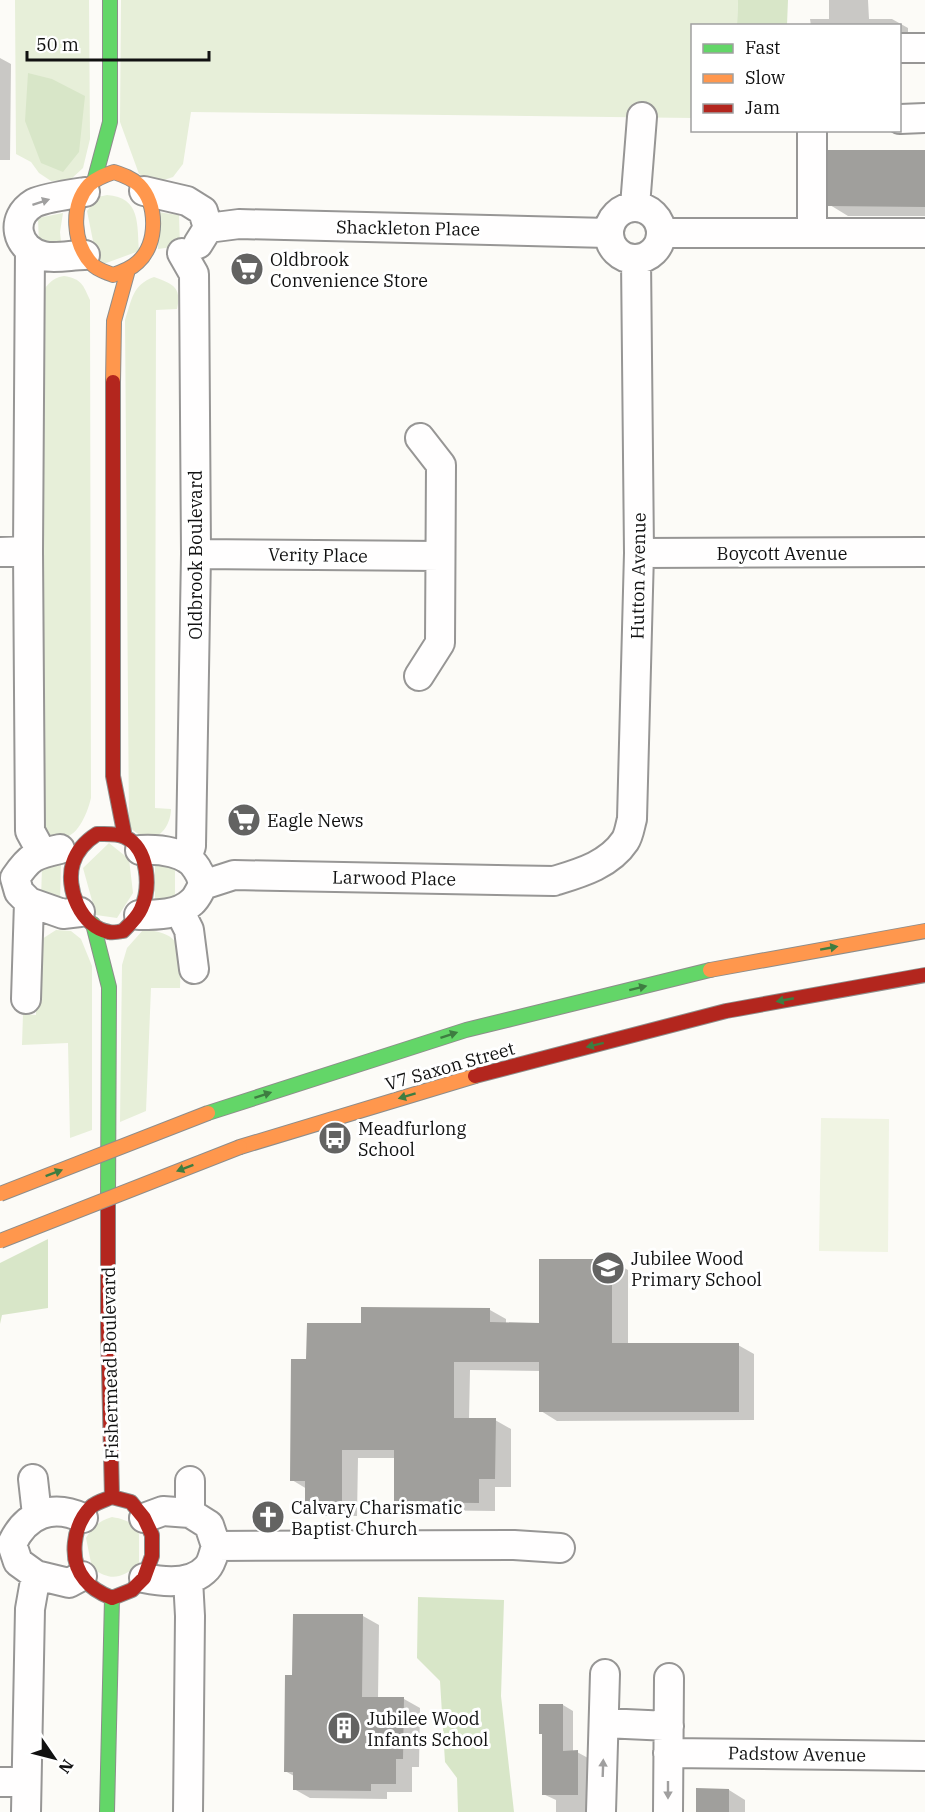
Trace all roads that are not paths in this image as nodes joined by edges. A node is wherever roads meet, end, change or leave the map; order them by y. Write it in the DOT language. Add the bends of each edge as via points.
graph roads {
  1 [pos="110,0"];
  2 [pos="901,48"];
  3 [pos="925,48"];
  4 [pos="642,117"];
  5 [pos="901,118"];
  6 [pos="925,118"];
  7 [pos="110,122"];
  8 [pos="812,132"];
  9 [pos="118,141"];
  10 [pos="125,160"];
  11 [pos="90,185"];
  12 [pos="138,185"];
  13 [pos="635,206"];
  14 [pos="208,228"];
  15 [pos="608,233"];
  16 [pos="661,233"];
  17 [pos="812,233"];
  18 [pos="925,233"];
  19 [pos="16,234"];
  20 [pos="182,253"];
  21 [pos="636,259"];
  22 [pos="90,260"];
  23 [pos="136,263"];
  24 [pos="114,321"];
  25 [pos="420,438"];
  26 [pos="28,551"];
  27 [pos="0,552"];
  28 [pos="925,552"];
  29 [pos="639,553"];
  30 [pos="196,554"];
  31 [pos="440,556"];
  32 [pos="418,676"];
  33 [pos="113,776"];
  34 [pos="105,805"];
  35 [pos="91,837"];
  36 [pos="132,843"];
  37 [pos="42,853"];
  38 [pos="187,859"];
  39 [pos="585,872"];
  40 [pos="7,878"];
  41 [pos="203,885"];
  42 [pos="29,902"];
  43 [pos="180,910"];
  44 [pos="87,918"];
  45 [pos="925,931"];
  46 [pos="125,935"];
  47 [pos="194,969"];
  48 [pos="925,975"];
  49 [pos="109,987"];
  50 [pos="26,999"];
  51 [pos="0,1194"];
  52 [pos="0,1241"];
  53 [pos="33,1479"];
  54 [pos="190,1481"];
  55 [pos="112,1497"];
  56 [pos="190,1513"];
  57 [pos="37,1515"];
  58 [pos="83,1518"];
  59 [pos="144,1518"];
  60 [pos="6,1544"];
  61 [pos="216,1546"];
  62 [pos="560,1548"];
  63 [pos="36,1575"];
  64 [pos="82,1576"];
  65 [pos="144,1578"];
  66 [pos="188,1579"];
  67 [pos="112,1598"];
  68 [pos="604,1674"];
  69 [pos="669,1678"];
  70 [pos="604,1723"];
  71 [pos="668,1739"];
  72 [pos="925,1756"];
  73 [pos="13,1782"];
  74 [pos="26,1812"];
  75 [pos="108,1812"];
  76 [pos="188,1812"];
  77 [pos="601,1812"];
  78 [pos="668,1812"];
  1 -- 7 [label="street"];
  2 -- 3 [label="street"];
  4 -- 13 [label="street"];
  5 -- 6 [label="street"];
  7 -- 9 [label="street"];
  7 -- 11 [label="street"];
  8 -- 17 [label="street"];
  10 -- 12 [label="street"];
  11 -- 12 [label="street" via="114,172"];
  19 -- 11 [label="street, one-way" via="22,214 34,203"];
  11 -- 22 [label="street" via="76,212 77,233"];
  12 -- 14 [label="street" via="187,201 203,211"];
  12 -- 23 [label="street" via="151,206 153,225 150,240"];
  13 -- 15 [label="street" via="616,214"];
  13 -- 16 [label="street" via="655,216"];
  14 -- 15 [label="street, Shackleton Place" via="239,224"];
  14 -- 20 [label="street" via="195,248"];
  15 -- 21 [label="street" via="617,252"];
  16 -- 17 [label="street"];
  16 -- 21 [label="street" via="654,250"];
  17 -- 18 [label="street"];
  19 -- 22 [label="street" via="44,256"];
  19 -- 26 [label="street"];
  20 -- 23 [label="street"];
  20 -- 30 [label="street, Oldbrook Boulevard" via="194,274"];
  21 -- 29 [label="street, Hutton Avenue"];
  22 -- 23 [label="street" via="113,275"];
  22 -- 24 [label="street"];
  23 -- 24 [label="street"];
  24 -- 33 [label="street"];
  25 -- 31 [label="street" via="441,465"];
  26 -- 27 [label="street"];
  26 -- 37 [label="street" via="30,831"];
  28 -- 29 [label="street, Boycott Avenue"];
  29 -- 39 [label="street, Hutton Avenue" via="633,819 626,840 612,855"];
  30 -- 31 [label="street, Verity Place"];
  30 -- 38 [label="street, Oldbrook Boulevard" via="191,846"];
  31 -- 32 [label="street" via="440,643"];
  33 -- 34 [label="street"];
  33 -- 36 [label="street"];
  35 -- 36 [label="street" via="115,834"];
  35 -- 37 [label="street"];
  35 -- 44 [label="street" via="71,870 74,892"];
  36 -- 38 [label="street"];
  36 -- 46 [label="street" via="148,873 148,881 146,896"];
  37 -- 40 [label="street" via="27,860"];
  38 -- 41 [label="street" via="198,868"];
  39 -- 41 [label="street, Larwood Place" via="554,881 234,875"];
  40 -- 42 [label="street"];
  41 -- 43 [label="street" via="192,902"];
  42 -- 44 [label="street"];
  42 -- 50 [label="street"];
  43 -- 46 [label="street" via="158,915"];
  43 -- 47 [label="street" via="189,930"];
  44 -- 46 [label="street" via="108,932"];
  44 -- 49 [label="street"];
  51 -- 45 [label="street, V7 Saxon Street, one-way, bridge" via="208,1113 466,1030 720,968"];
  46 -- 49 [label="street"];
  48 -- 52 [label="street, V7 Saxon Street, one-way, bridge" via="726,1011 481,1074 240,1147"];
  49 -- 55 [label="street, Fishermead Boulevard"];
  53 -- 57 [label="street"];
  54 -- 56 [label="street"];
  55 -- 58 [label="street" via="93,1505"];
  55 -- 59 [label="street" via="131,1502"];
  56 -- 59 [label="street" via="163,1512"];
  56 -- 61 [label="street" via="209,1525"];
  57 -- 58 [label="street" via="67,1510"];
  57 -- 60 [label="street"];
  58 -- 64 [label="street" via="75,1536 75,1559"];
  59 -- 65 [label="street" via="152,1534 152,1556"];
  60 -- 63 [label="street" via="18,1563"];
  61 -- 62 [label="street"];
  61 -- 66 [label="street" via="207,1567"];
  63 -- 64 [label="street" via="69,1583"];
  63 -- 73 [label="street"];
  64 -- 67 [label="street" via="94,1590"];
  65 -- 66 [label="street"];
  65 -- 67 [label="street" via="132,1590"];
  66 -- 76 [label="street"];
  67 -- 75 [label="street"];
  68 -- 70 [label="street"];
  69 -- 71 [label="street"];
  70 -- 71 [label="street, Padstow Avenue"];
  77 -- 70 [label="street, one-way"];
  71 -- 72 [label="street, Padstow Avenue"];
  71 -- 78 [label="street, one-way"];
  73 -- 74 [label="street"];
}
